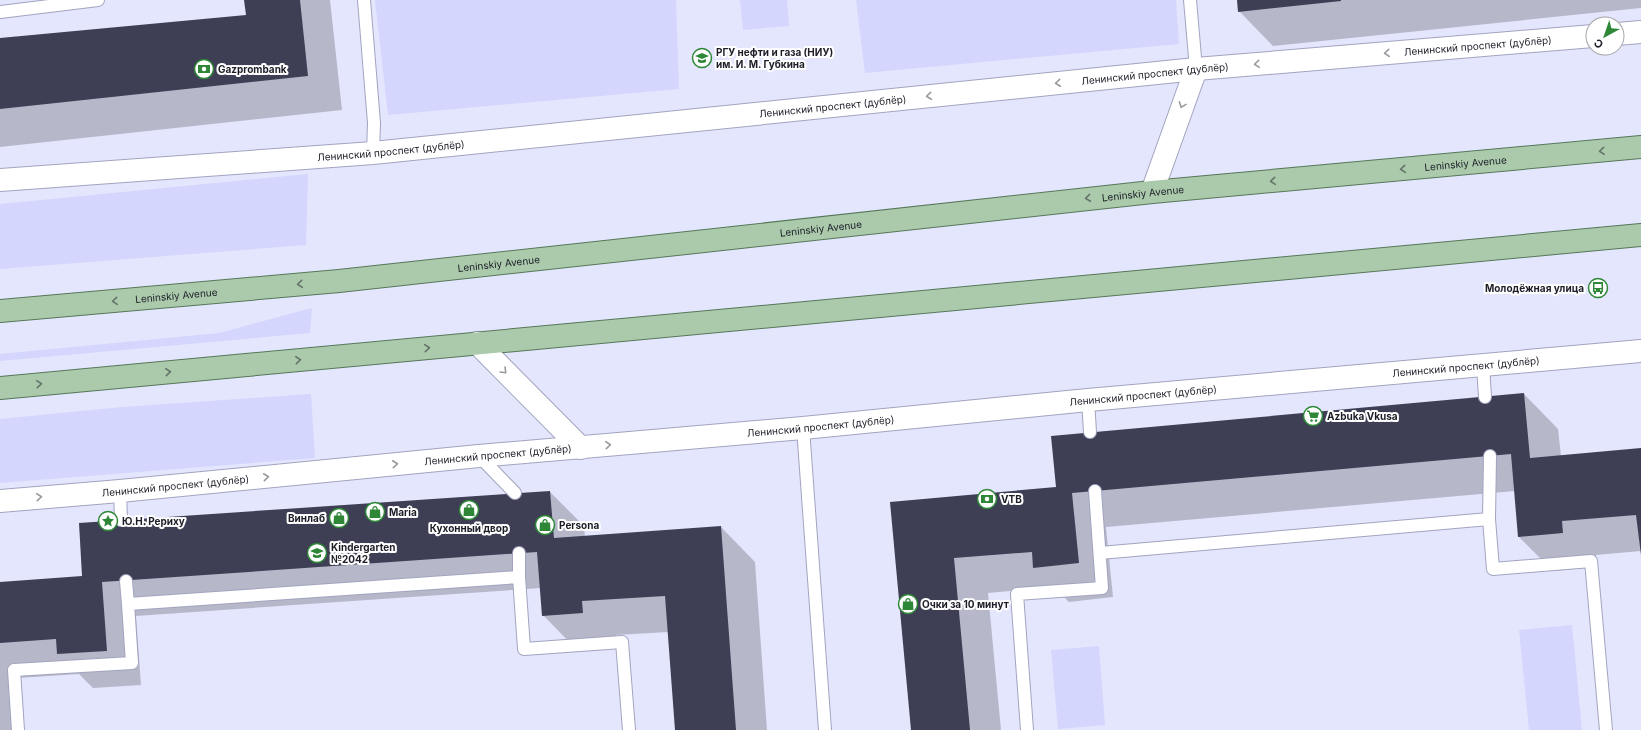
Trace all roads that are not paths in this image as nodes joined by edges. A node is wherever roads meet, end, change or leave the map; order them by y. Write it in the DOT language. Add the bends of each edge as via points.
graph roads {
  1 [pos="98,0"];
  2 [pos="364,0"];
  3 [pos="1190,0"];
  4 [pos="0,12"];
  5 [pos="1641,32"];
  6 [pos="1625,33"];
  7 [pos="1585,37"];
  8 [pos="1196,69"];
  9 [pos="1641,147"];
  10 [pos="373,153"];
  11 [pos="0,180"];
  12 [pos="1152,192"];
  13 [pos="1641,235"];
  14 [pos="0,311"];
  15 [pos="477,343"];
  16 [pos="1641,351"];
  17 [pos="1483,365"];
  18 [pos="0,388"];
  19 [pos="1486,397"];
  20 [pos="1088,400"];
  21 [pos="804,428"];
  22 [pos="1090,432"];
  23 [pos="581,448"];
  24 [pos="480,456"];
  25 [pos="1490,456"];
  26 [pos="120,491"];
  27 [pos="1095,491"];
  28 [pos="515,493"];
  29 [pos="0,501"];
  30 [pos="1489,519"];
  31 [pos="121,520"];
  32 [pos="519,553"];
  33 [pos="1100,553"];
  34 [pos="519,577"];
  35 [pos="126,580"];
  36 [pos="128,604"];
  37 [pos="18,730"];
  38 [pos="629,730"];
  39 [pos="825,730"];
  40 [pos="1028,730"];
  41 [pos="1606,730"];
  1 -- 4 [label="lane"];
  2 -- 10 [label="lane" via="374,123"];
  3 -- 8 [label="lane"];
  5 -- 6 [label="street"];
  7 -- 8 [label="street, Ленинский проспект (дублёр), one-way"];
  8 -- 10 [label="street, Ленинский проспект (дублёр), one-way"];
  8 -- 12 [label="street, one-way"];
  9 -- 12 [label="main road, Leninskiy Avenue, one-way"];
  10 -- 11 [label="street, Ленинский проспект (дублёр)"];
  12 -- 14 [label="main road, Leninskiy Avenue, one-way" via="347,280"];
  13 -- 15 [label="main road"];
  18 -- 15 [label="main road, one-way"];
  15 -- 23 [label="street, one-way"];
  16 -- 17 [label="street, Ленинский проспект (дублёр)"];
  17 -- 19 [label="lane"];
  17 -- 20 [label="street, Ленинский проспект (дублёр)"];
  20 -- 21 [label="street, Ленинский проспект (дублёр)"];
  20 -- 22 [label="lane"];
  23 -- 21 [label="street, Ленинский проспект (дублёр), one-way"];
  21 -- 39 [label="lane"];
  23 -- 24 [label="street, Ленинский проспект (дублёр)"];
  26 -- 24 [label="street, Ленинский проспект (дублёр), one-way"];
  24 -- 28 [label="lane"];
  25 -- 30 [label="lane"];
  29 -- 26 [label="street, Ленинский проспект (дублёр), one-way"];
  26 -- 31 [label="lane"];
  27 -- 33 [label="lane"];
  30 -- 33 [label="lane"];
  30 -- 41 [label="lane" via="1493,569 1591,561"];
  32 -- 34 [label="lane"];
  33 -- 40 [label="lane" via="1102,588 1017,594"];
  34 -- 36 [label="lane"];
  34 -- 38 [label="lane" via="524,649 622,642"];
  35 -- 36 [label="lane"];
  36 -- 37 [label="lane" via="132,663 14,670"];
}
